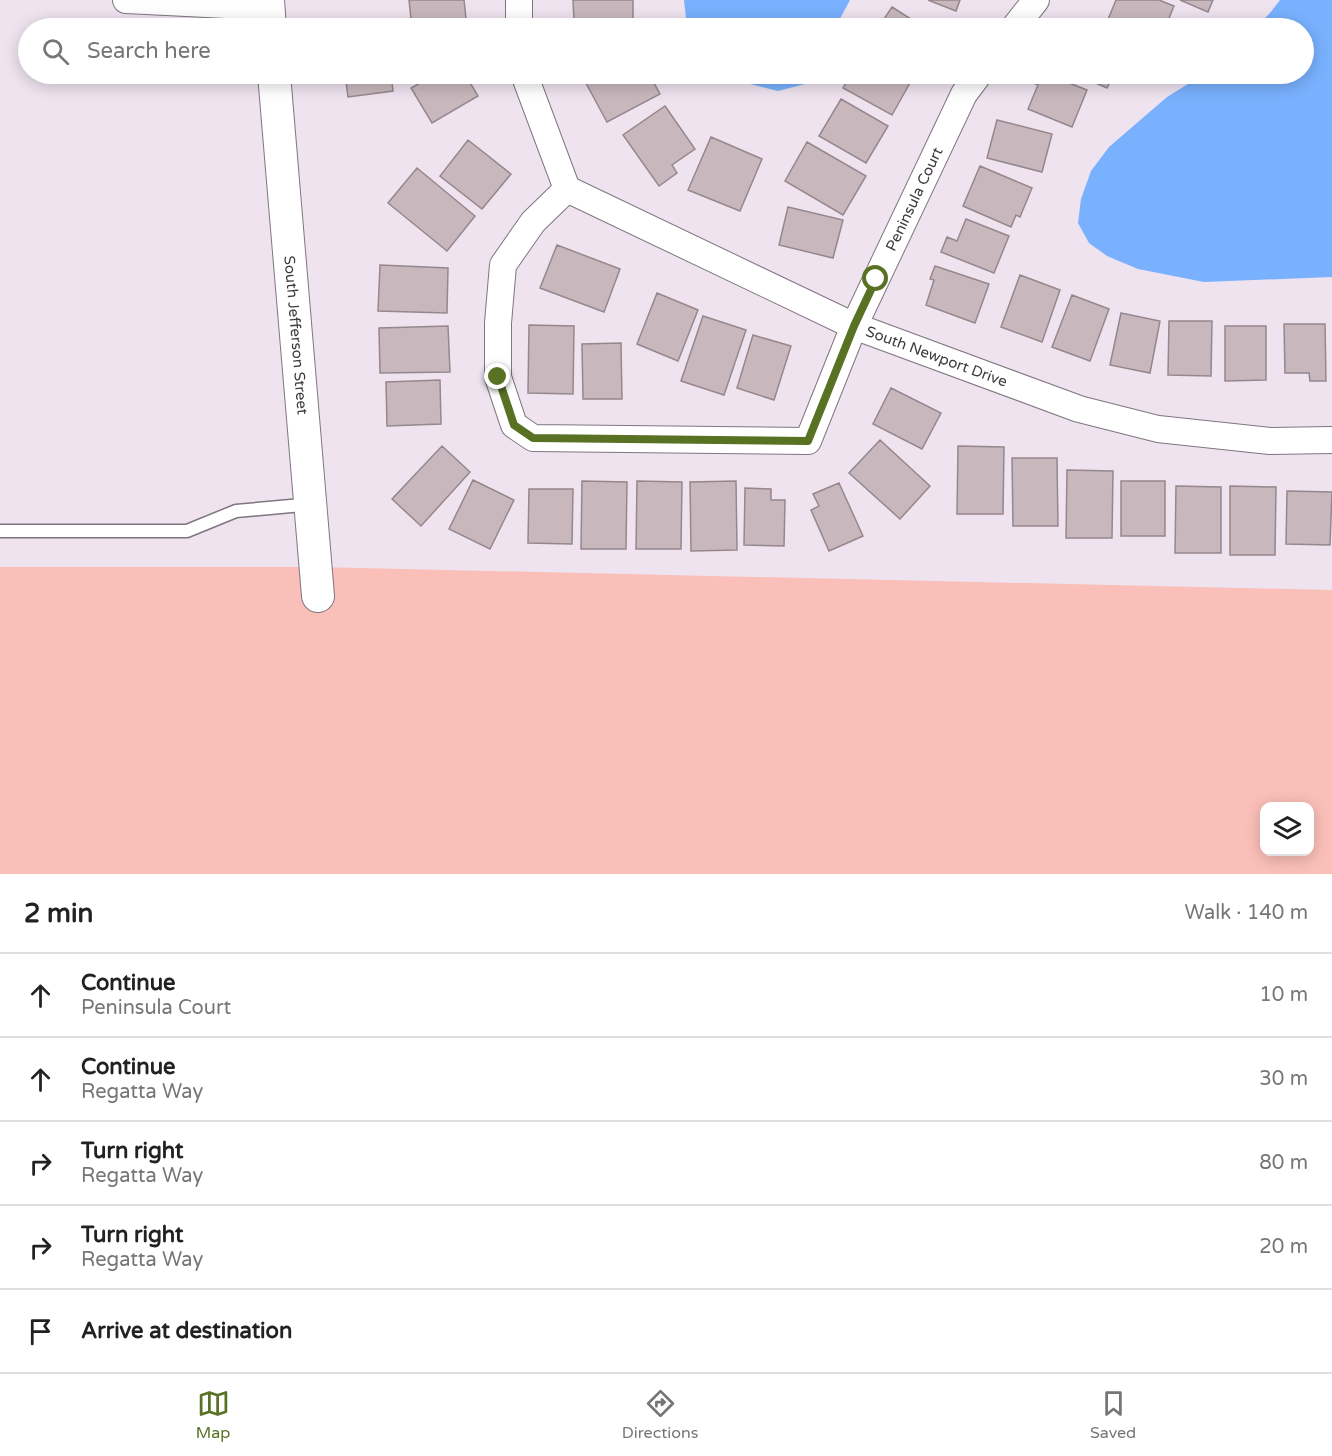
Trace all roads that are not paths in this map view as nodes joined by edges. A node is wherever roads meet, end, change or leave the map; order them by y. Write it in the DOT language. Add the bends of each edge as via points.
graph roads {
  1 [pos="126,0"];
  2 [pos="519,0"];
  3 [pos="1036,0"];
  4 [pos="269,12"];
  5 [pos="519,18"];
  6 [pos="1022,18"];
  7 [pos="275,84"];
  8 [pos="528,84"];
  9 [pos="971,84"];
  10 [pos="567,189"];
  11 [pos="854,326"];
  12 [pos="1332,440"];
  13 [pos="302,505"];
  14 [pos="0,531"];
  15 [pos="318,596"];
  1 -- 4 [label="street"];
  2 -- 5 [label="street"];
  3 -- 6 [label="street"];
  7 -- 15 [label="street, South Jefferson Street"];
  8 -- 10 [label="street"];
  9 -- 11 [label="street, Peninsula Court"];
  10 -- 11 [label="street, South Newport Drive"];
  10 -- 11 [label="street, Peninsula Court" via="533,222 503,265 498,377 514,425 533,438 808,441"];
  11 -- 12 [label="street, South Newport Drive" via="1079,409 1158,429 1270,441"];
  13 -- 14 [label="lane" via="236,511 187,531"];
}
